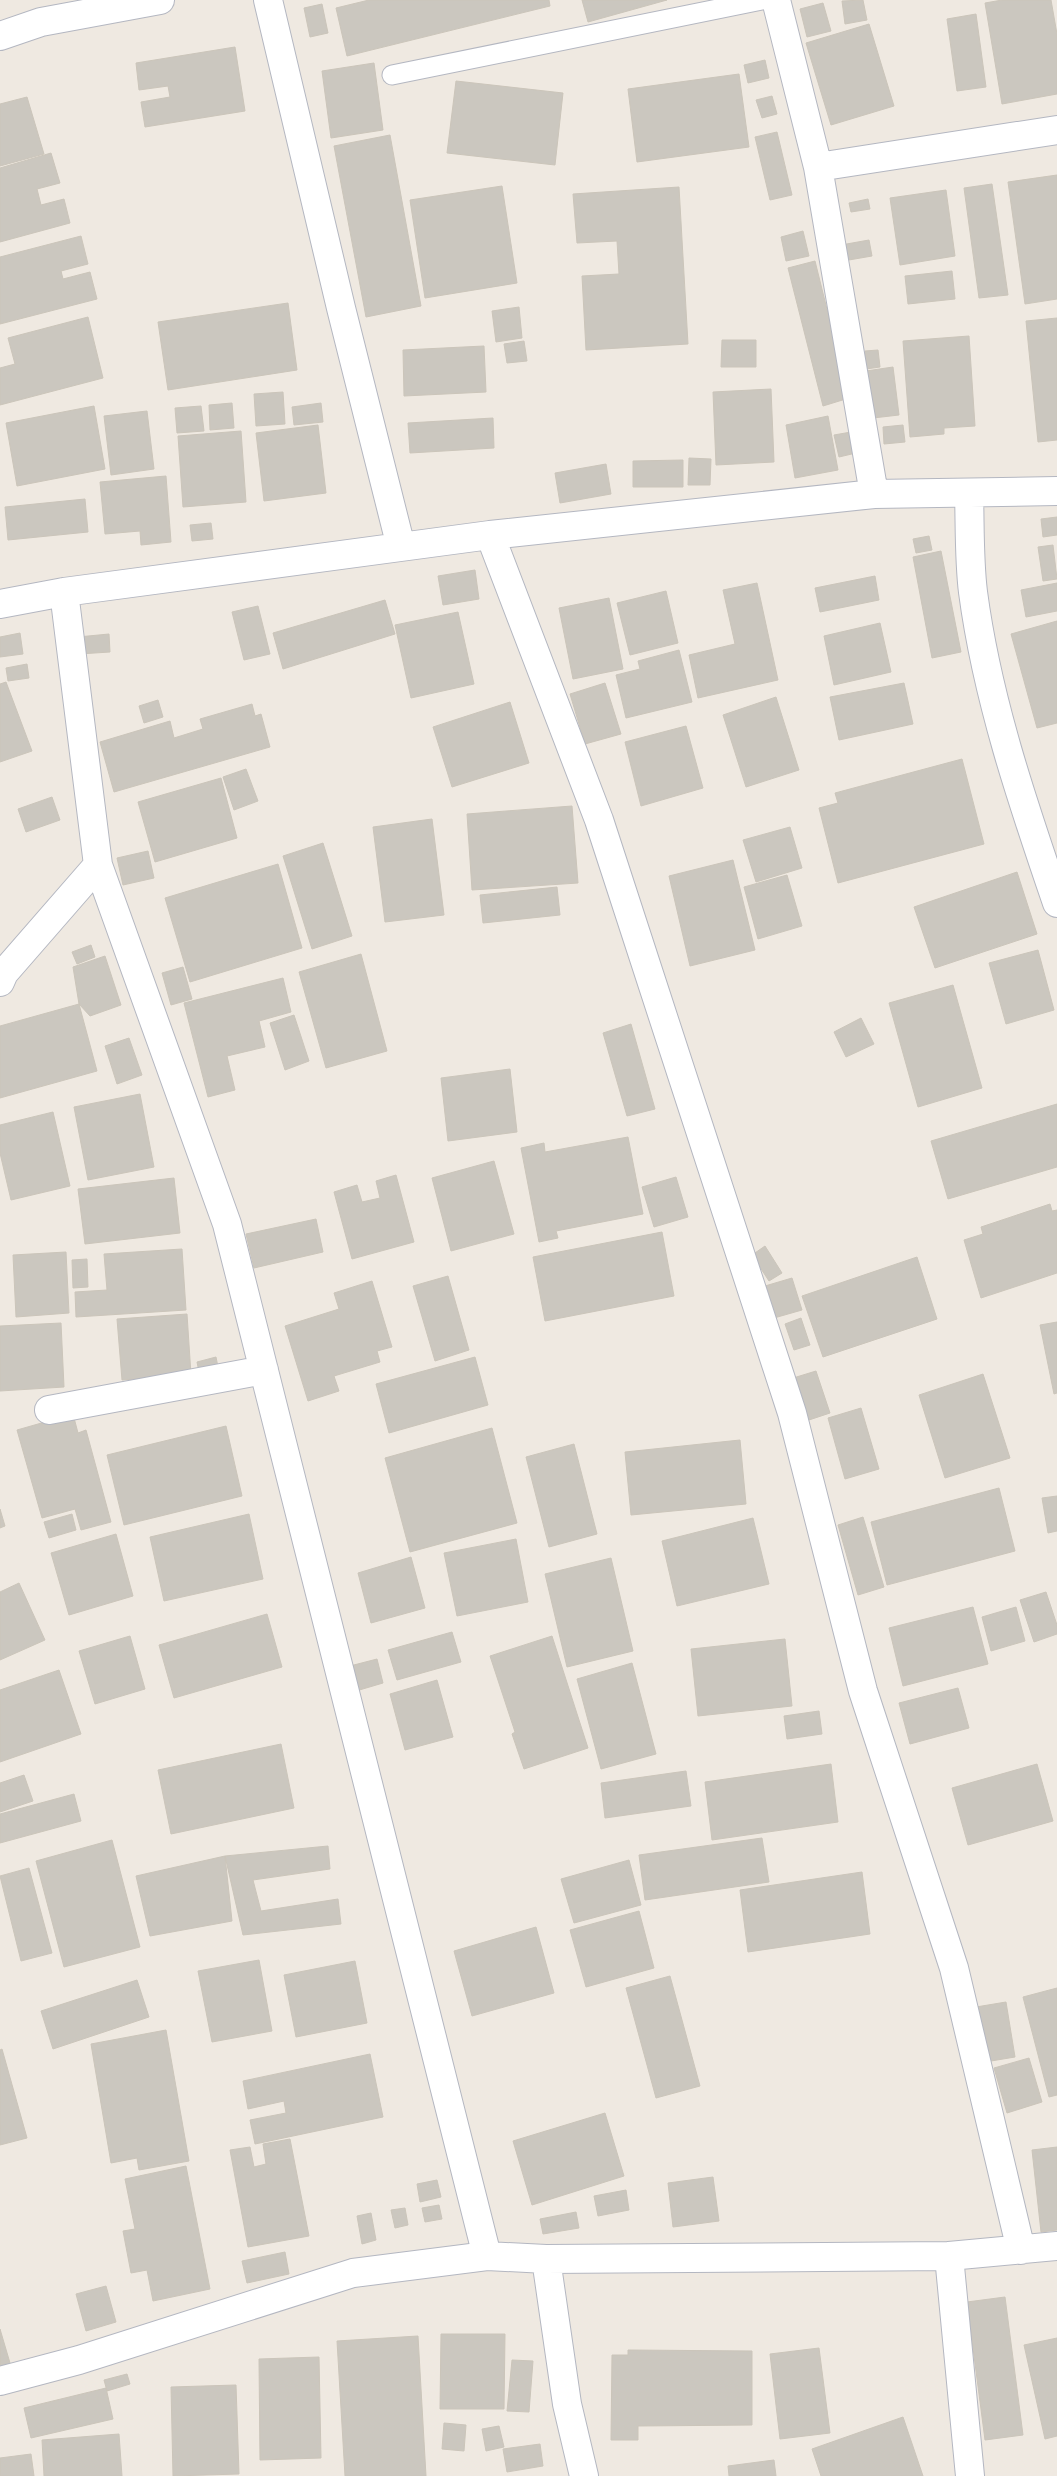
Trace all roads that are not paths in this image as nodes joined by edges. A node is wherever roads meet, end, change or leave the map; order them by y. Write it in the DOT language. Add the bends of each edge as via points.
graph roads {
  1 [pos="160,0"];
  2 [pos="268,0"];
  3 [pos="762,0"];
  4 [pos="776,0"];
  5 [pos="0,36"];
  6 [pos="392,75"];
  7 [pos="1057,130"];
  8 [pos="818,167"];
  9 [pos="1057,490"];
  10 [pos="969,493"];
  11 [pos="874,494"];
  12 [pos="490,535"];
  13 [pos="402,547"];
  14 [pos="64,592"];
  15 [pos="4,597"];
  16 [pos="98,865"];
  17 [pos="1057,902"];
  18 [pos="0,982"];
  19 [pos="264,1370"];
  20 [pos="49,1410"];
  21 [pos="1057,2246"];
  22 [pos="1021,2250"];
  23 [pos="487,2256"];
  24 [pos="948,2256"];
  25 [pos="546,2259"];
  26 [pos="0,2380"];
  27 [pos="584,2476"];
  28 [pos="970,2476"];
  1 -- 5 [label="street" via="41,22"];
  2 -- 13 [label="street"];
  3 -- 6 [label="lane"];
  4 -- 8 [label="street"];
  7 -- 8 [label="street"];
  8 -- 11 [label="street"];
  9 -- 10 [label="street"];
  10 -- 11 [label="street"];
  10 -- 17 [label="street" via="973,591 991,692"];
  11 -- 12 [label="street"];
  12 -- 13 [label="street"];
  12 -- 22 [label="street" via="599,820 792,1413 864,1691 954,1968"];
  13 -- 14 [label="street"];
  14 -- 15 [label="street"];
  14 -- 16 [label="street"];
  16 -- 18 [label="street"];
  16 -- 19 [label="street" via="227,1224"];
  19 -- 20 [label="street"];
  19 -- 23 [label="street"];
  21 -- 22 [label="street"];
  22 -- 24 [label="street"];
  23 -- 25 [label="street"];
  23 -- 26 [label="street" via="353,2273 79,2360"];
  24 -- 25 [label="street"];
  24 -- 28 [label="street"];
  25 -- 27 [label="street" via="567,2404"];
}
